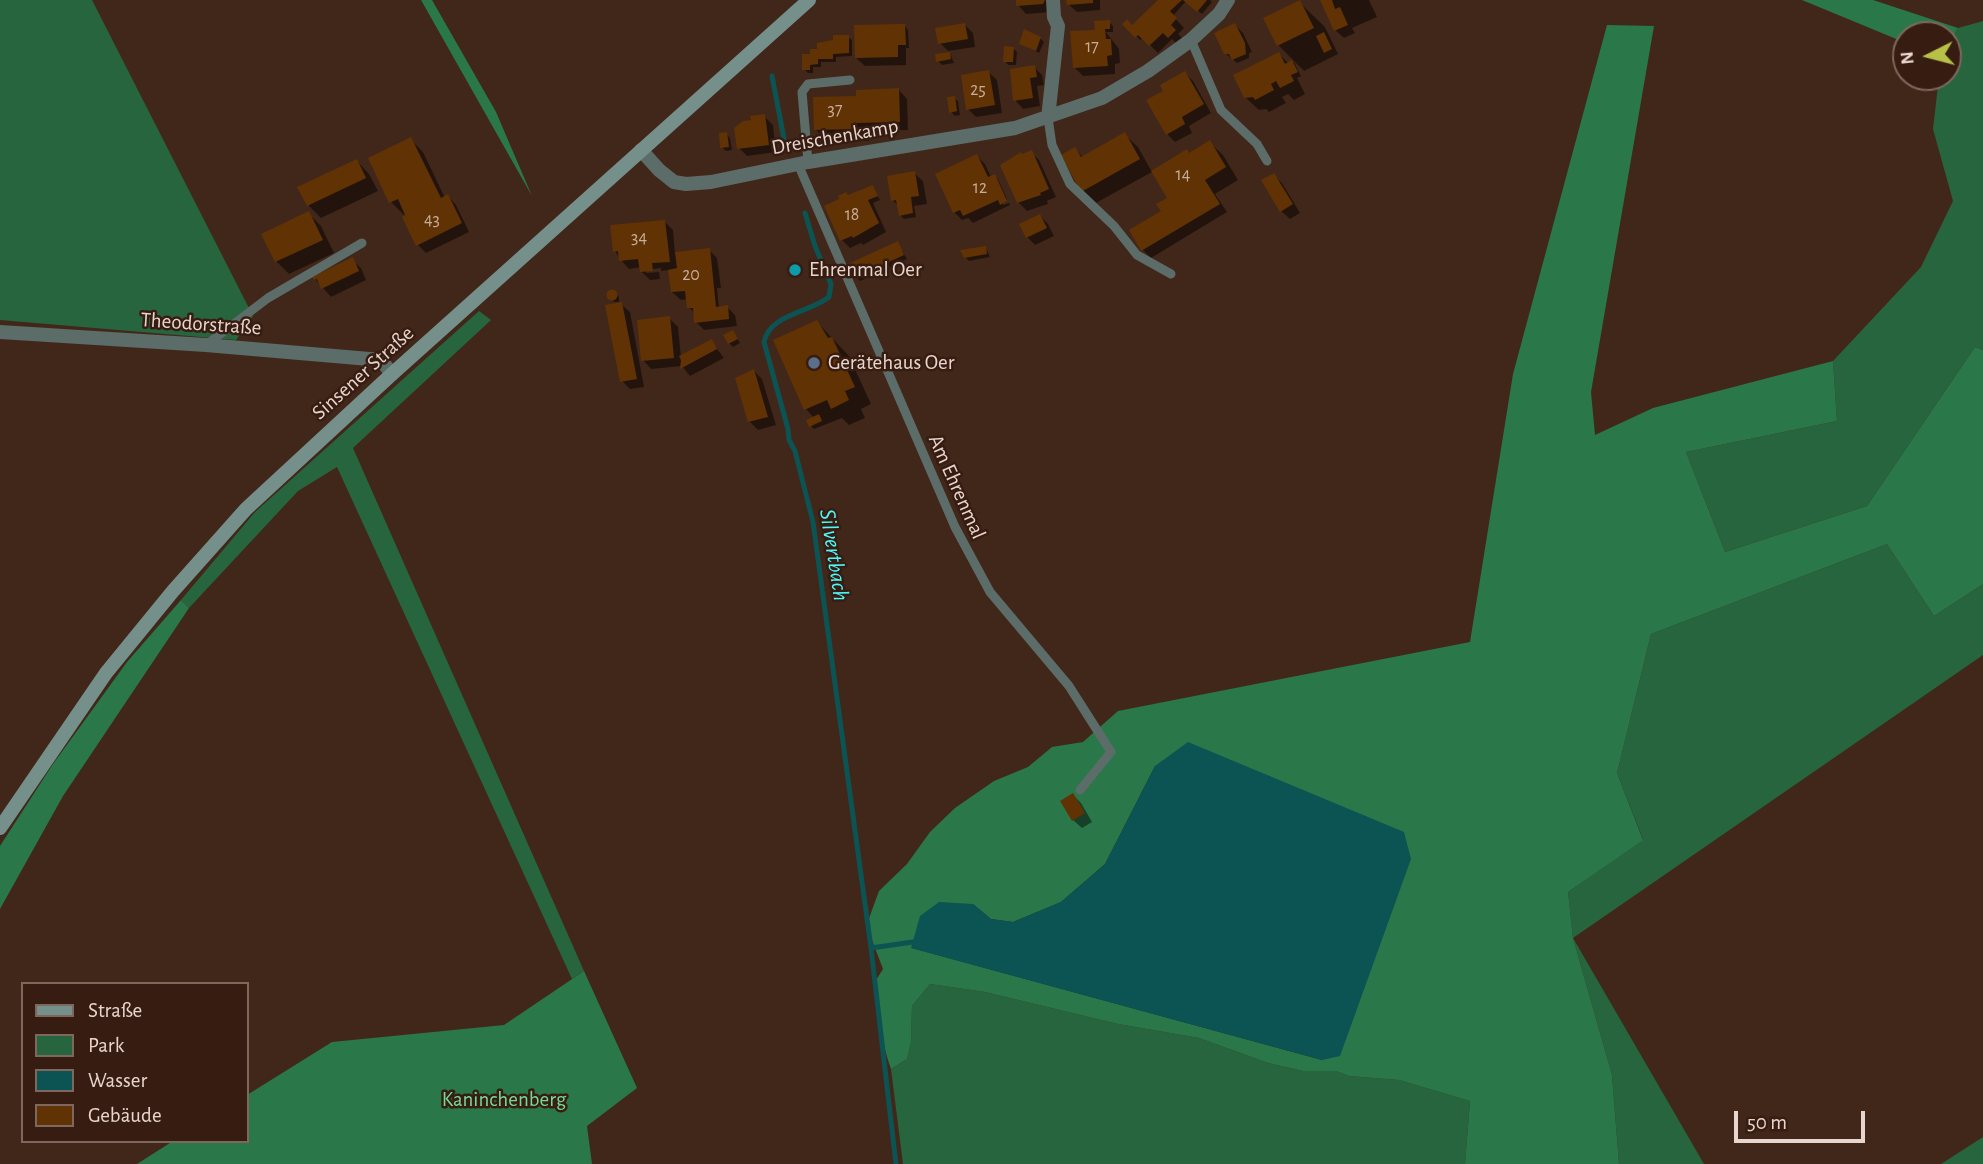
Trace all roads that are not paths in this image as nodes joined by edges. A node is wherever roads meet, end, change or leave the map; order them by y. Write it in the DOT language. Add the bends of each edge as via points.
graph roads {
  1 [pos="809,0"];
  2 [pos="1053,0"];
  3 [pos="1228,0"];
  4 [pos="1191,40"];
  5 [pos="850,80"];
  6 [pos="1048,118"];
  7 [pos="641,150"];
  8 [pos="1267,161"];
  9 [pos="803,163"];
  10 [pos="362,243"];
  11 [pos="1171,274"];
  12 [pos="0,332"];
  13 [pos="206,345"];
  14 [pos="392,374"];
  15 [pos="1080,790"];
  16 [pos="0,828"];
  1 -- 7 [label="main road, Sinsener Straße"];
  2 -- 6 [label="street" via="1058,26"];
  3 -- 4 [label="street, Dreischenkamp"];
  4 -- 6 [label="street, Dreischenkamp" via="1102,98"];
  4 -- 8 [label="lane" via="1221,110 1257,144"];
  5 -- 9 [label="lane" via="808,83 802,92"];
  6 -- 9 [label="street, Dreischenkamp" via="984,134"];
  6 -- 11 [label="lane" via="1052,145 1070,184 1137,255"];
  7 -- 9 [label="street, Dreischenkamp" via="674,182 686,184"];
  7 -- 14 [label="main road, Sinsener Straße"];
  9 -- 15 [label="lane, Am Ehrenmal" via="972,561 990,592 1069,686 1111,752"];
  10 -- 13 [label="lane" via="268,298"];
  12 -- 13 [label="street, Theodorstraße"];
  13 -- 14 [label="street, Theodorstraße" via="381,360"];
  14 -- 16 [label="main road, Sinsener Straße" via="246,509 173,591 106,673"];
}
